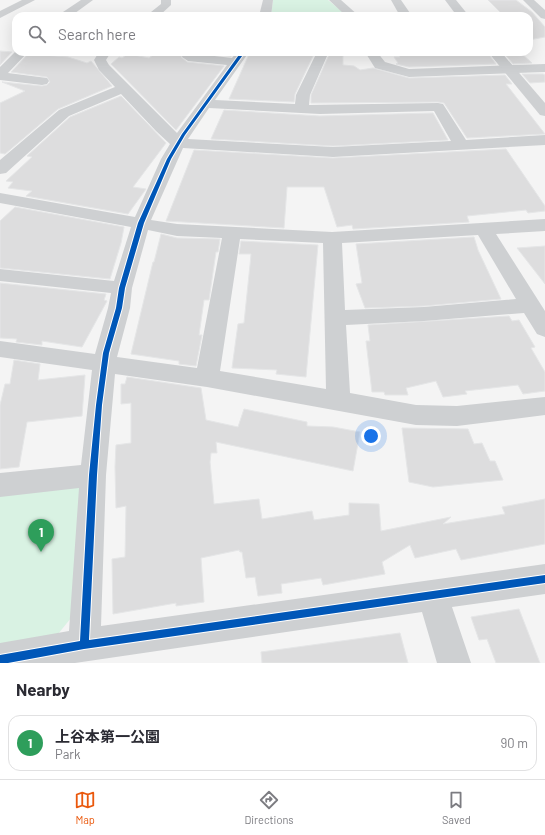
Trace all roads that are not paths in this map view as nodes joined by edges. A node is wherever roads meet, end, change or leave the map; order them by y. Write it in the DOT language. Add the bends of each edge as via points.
graph roads {
  1 [pos="30,0"];
  2 [pos="88,0"];
  3 [pos="166,0"];
  4 [pos="268,0"];
  5 [pos="334,0"];
  6 [pos="396,0"];
  7 [pos="450,0"];
  8 [pos="528,0"];
  9 [pos="69,12"];
  10 [pos="157,12"];
  11 [pos="266,12"];
  12 [pos="348,12"];
  13 [pos="404,12"];
  14 [pos="460,12"];
  15 [pos="0,15"];
  16 [pos="545,16"];
  17 [pos="18,56"];
  18 [pos="102,56"];
  19 [pos="321,56"];
  20 [pos="374,56"];
  21 [pos="497,56"];
  22 [pos="188,57"];
  23 [pos="239,57"];
  24 [pos="545,68"];
  25 [pos="509,70"];
  26 [pos="0,75"];
  27 [pos="42,81"];
  28 [pos="123,88"];
  29 [pos="206,104"];
  30 [pos="301,109"];
  31 [pos="545,112"];
  32 [pos="545,140"];
  33 [pos="179,143"];
  34 [pos="462,145"];
  35 [pos="0,169"];
  36 [pos="2,200"];
  37 [pos="141,223"];
  38 [pos="545,225"];
  39 [pos="484,229"];
  40 [pos="232,233"];
  41 [pos="332,238"];
  42 [pos="0,275"];
  43 [pos="122,288"];
  44 [pos="530,305"];
  45 [pos="335,318"];
  46 [pos="545,329"];
  47 [pos="0,349"];
  48 [pos="106,364"];
  49 [pos="207,378"];
  50 [pos="338,400"];
  51 [pos="545,406"];
  52 [pos="93,475"];
  53 [pos="0,485"];
  54 [pos="545,579"];
  55 [pos="433,596"];
  56 [pos="84,645"];
  57 [pos="0,660"];
  58 [pos="454,663"];
  1 -- 15 [label="street"];
  2 -- 9 [label="street"];
  3 -- 10 [label="street" via="166,5"];
  4 -- 11 [label="street"];
  5 -- 12 [label="street"];
  6 -- 13 [label="street"];
  7 -- 14 [label="street"];
  8 -- 16 [label="street"];
  17 -- 26 [label="street"];
  18 -- 28 [label="street" via="100,60 104,67"];
  19 -- 30 [label="street" via="303,95"];
  20 -- 25 [label="street" via="380,65 409,74"];
  21 -- 25 [label="street"];
  22 -- 23 [label="street"];
  23 -- 29 [label="street"];
  24 -- 25 [label="street"];
  25 -- 31 [label="street"];
  26 -- 27 [label="street"];
  28 -- 33 [label="street"];
  28 -- 35 [label="street" via="64,113"];
  29 -- 30 [label="street"];
  29 -- 33 [label="street"];
  30 -- 34 [label="street" via="438,106"];
  32 -- 34 [label="street"];
  33 -- 34 [label="street" via="333,152"];
  33 -- 37 [label="street" via="169,159"];
  36 -- 37 [label="street"];
  37 -- 40 [label="street" via="176,230"];
  37 -- 43 [label="street"];
  38 -- 39 [label="street"];
  39 -- 41 [label="street"];
  39 -- 44 [label="street"];
  40 -- 41 [label="street"];
  40 -- 49 [label="street"];
  41 -- 45 [label="street"];
  42 -- 43 [label="street"];
  43 -- 48 [label="street" via="106,353"];
  44 -- 45 [label="street"];
  44 -- 46 [label="street"];
  45 -- 50 [label="street"];
  47 -- 48 [label="street"];
  48 -- 49 [label="street"];
  48 -- 52 [label="street" via="99,405"];
  49 -- 50 [label="street"];
  50 -- 51 [label="street" via="430,416 457,416"];
  52 -- 53 [label="street"];
  52 -- 56 [label="street"];
  54 -- 55 [label="street"];
  55 -- 56 [label="street"];
  55 -- 58 [label="street"];
  56 -- 57 [label="street"];
}
